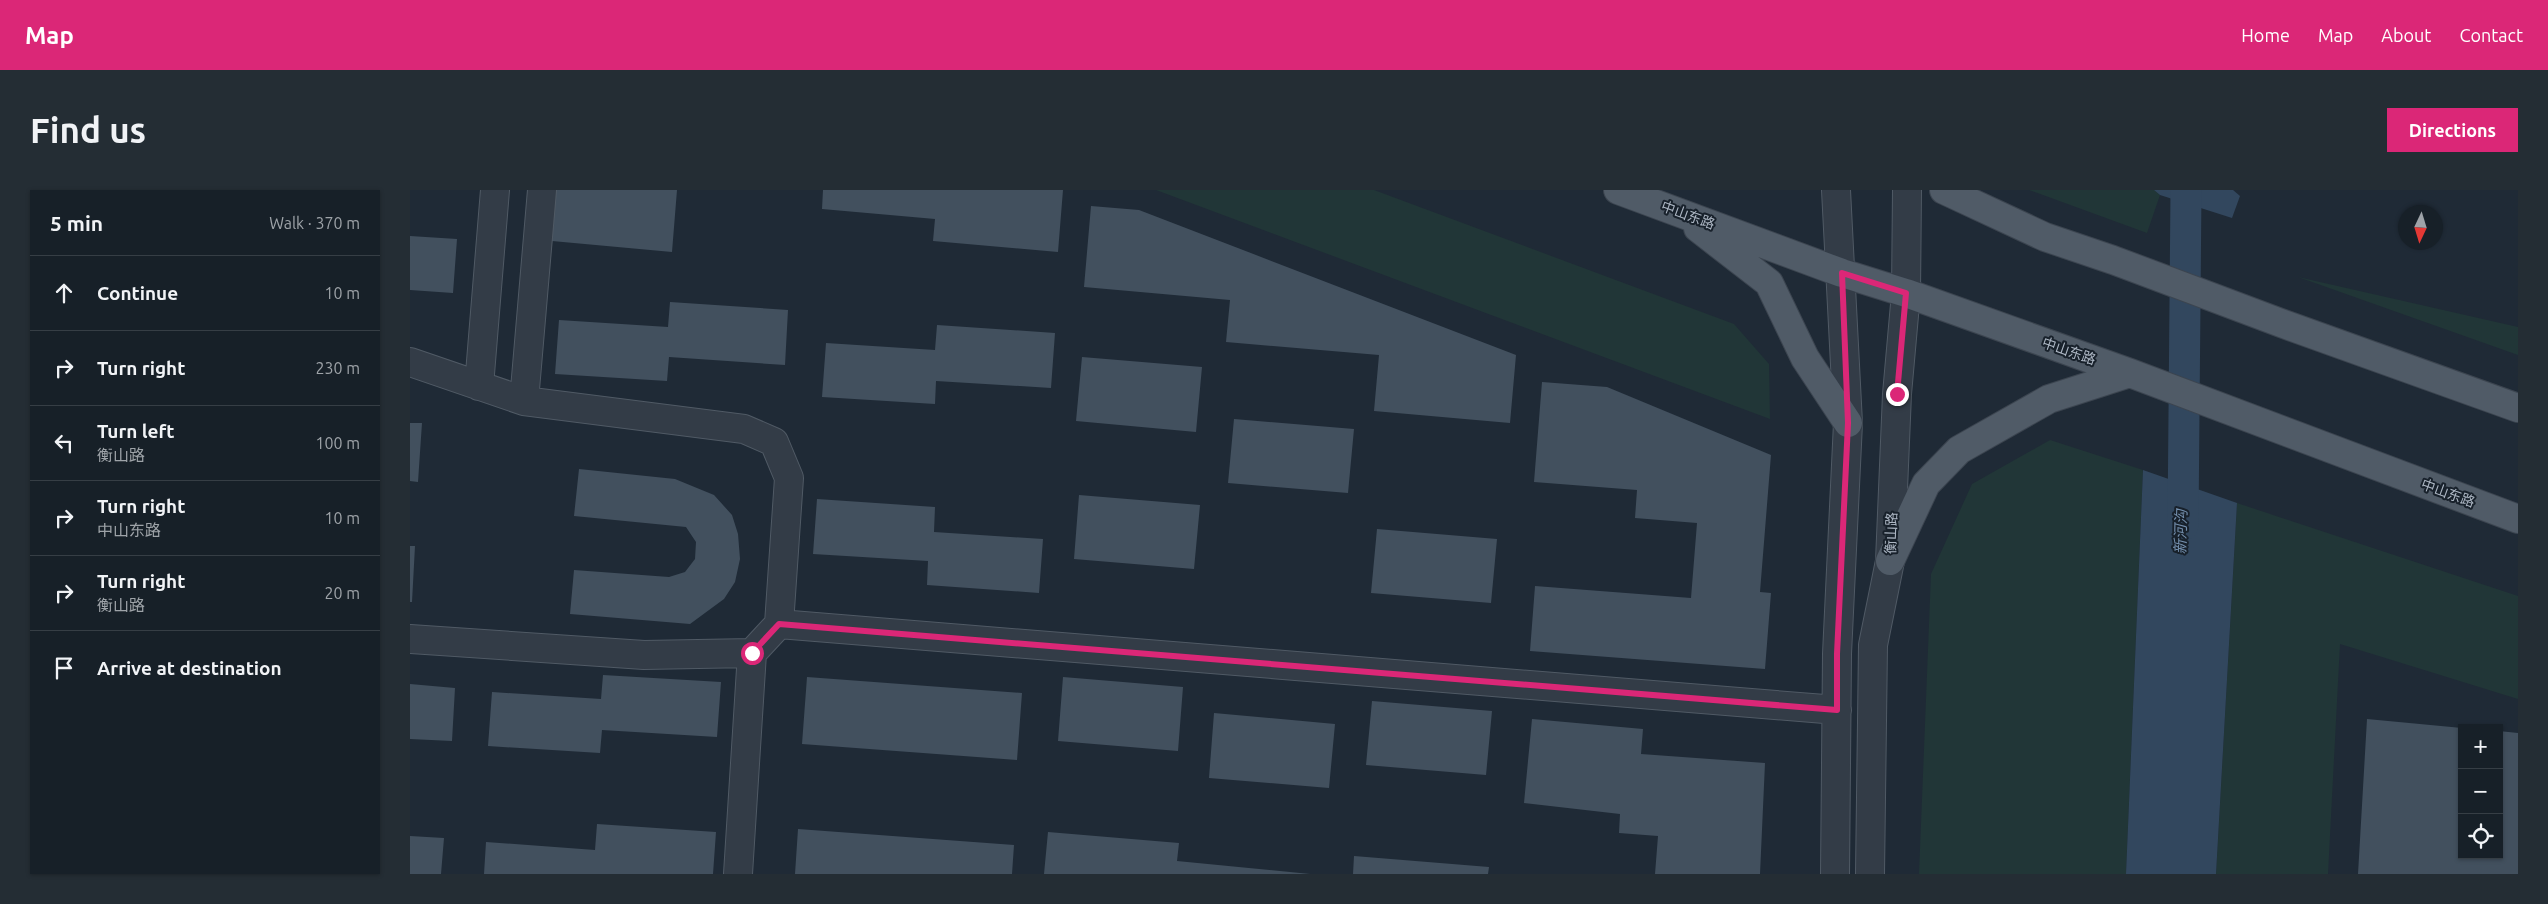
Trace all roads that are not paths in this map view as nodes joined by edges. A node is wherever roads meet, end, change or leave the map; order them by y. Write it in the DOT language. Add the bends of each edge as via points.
graph roads {
  1 [pos="495,190"];
  2 [pos="542,190"];
  3 [pos="1618,190"];
  4 [pos="1836,190"];
  5 [pos="1907,190"];
  6 [pos="1944,190"];
  7 [pos="1675,210"];
  8 [pos="1842,273"];
  9 [pos="1906,293"];
  10 [pos="410,362"];
  11 [pos="2130,372"];
  12 [pos="479,386"];
  13 [pos="524,401"];
  14 [pos="2518,408"];
  15 [pos="1848,423"];
  16 [pos="2518,519"];
  17 [pos="1890,561"];
  18 [pos="779,624"];
  19 [pos="410,639"];
  20 [pos="752,653"];
  21 [pos="1837,710"];
  22 [pos="738,874"];
  23 [pos="1835,874"];
  24 [pos="1870,874"];
  1 -- 12 [label="street"];
  2 -- 13 [label="street"];
  3 -- 7 [label="main road, 中山东路"];
  4 -- 8 [label="street"];
  5 -- 9 [label="street, 衡山路"];
  6 -- 14 [label="main road" via="2045,237"];
  7 -- 8 [label="main road, 中山东路"];
  7 -- 15 [label="main road" via="1769,283 1805,358"];
  8 -- 9 [label="main road, 中山东路"];
  8 -- 15 [label="street"];
  9 -- 11 [label="main road, 中山东路"];
  9 -- 17 [label="street, 衡山路" via="1897,394"];
  10 -- 12 [label="street"];
  11 -- 16 [label="main road, 中山东路"];
  11 -- 17 [label="main road" via="2049,399 1959,450 1926,484"];
  12 -- 13 [label="street"];
  13 -- 18 [label="street" via="744,429 774,442 789,478"];
  15 -- 21 [label="street"];
  17 -- 24 [label="street, 衡山路" via="1873,645"];
  18 -- 20 [label="street"];
  18 -- 21 [label="street"];
  19 -- 20 [label="street" via="644,655"];
  20 -- 22 [label="street"];
  21 -- 23 [label="street"];
}
